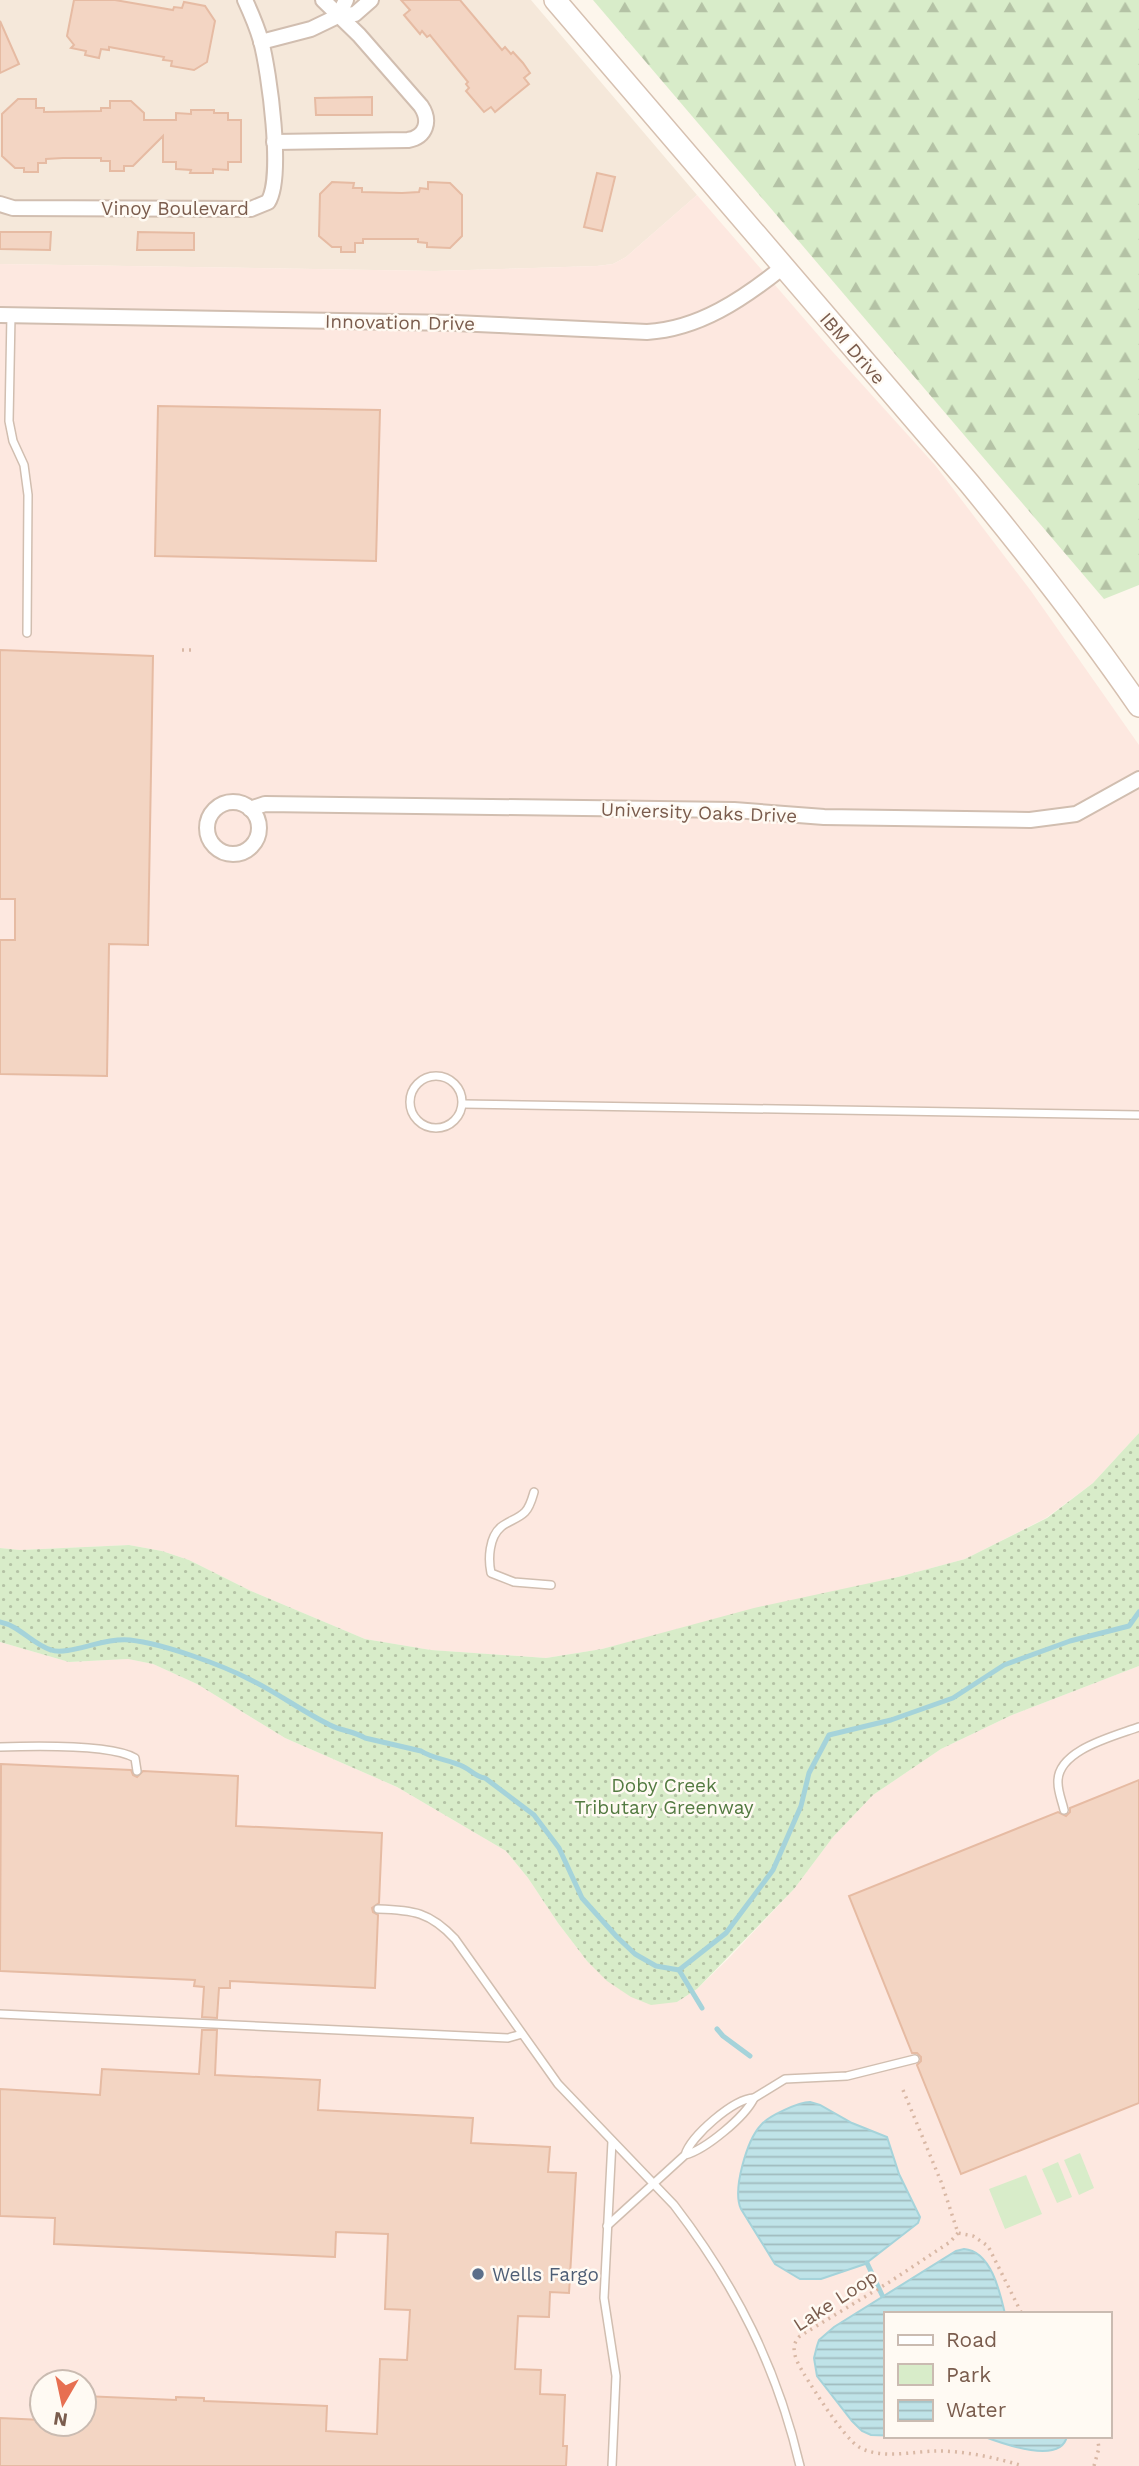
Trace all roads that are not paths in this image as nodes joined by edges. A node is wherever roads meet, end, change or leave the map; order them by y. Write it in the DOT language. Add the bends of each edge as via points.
graph roads {
  1 [pos="245,0"];
  2 [pos="323,0"];
  3 [pos="346,0"];
  4 [pos="370,0"];
  5 [pos="555,0"];
  6 [pos="338,16"];
  7 [pos="261,42"];
  8 [pos="274,142"];
  9 [pos="0,204"];
  10 [pos="783,267"];
  11 [pos="6,315"];
  12 [pos="27,632"];
  13 [pos="1139,706"];
  14 [pos="1139,779"];
  15 [pos="250,809"];
  16 [pos="463,1104"];
  17 [pos="1139,1115"];
  18 [pos="534,1492"];
  19 [pos="551,1585"];
  20 [pos="1139,1727"];
  21 [pos="0,1747"];
  22 [pos="137,1771"];
  23 [pos="1064,1810"];
  24 [pos="378,1909"];
  25 [pos="0,2014"];
  26 [pos="522,2034"];
  27 [pos="915,2059"];
  28 [pos="754,2098"];
  29 [pos="612,2141"];
  30 [pos="685,2155"];
  31 [pos="654,2184"];
  32 [pos="607,2226"];
  33 [pos="612,2466"];
  34 [pos="800,2466"];
  1 -- 7 [label="street, Vinoy Boulevard"];
  2 -- 6 [label="street"];
  3 -- 6 [label="street"];
  4 -- 6 [label="street" via="355,14"];
  5 -- 10 [label="street, IBM Drive"];
  6 -- 7 [label="street" via="311,29"];
  6 -- 8 [label="street" via="421,106 426,118 424,131 408,140"];
  7 -- 8 [label="street, Vinoy Boulevard"];
  8 -- 9 [label="street, Vinoy Boulevard" via="274,190 268,202 257,208 13,208"];
  10 -- 11 [label="street, Innovation Drive" via="740,299 694,323 647,332 477,323"];
  10 -- 13 [label="street, IBM Drive" via="1035,562"];
  11 -- 12 [label="lane" via="9,421 28,495"];
  14 -- 15 [label="street, University Oaks Drive" via="1076,814 1030,820 494,806 265,804"];
  16 -- 16 [label="lane" via="453,1081 437,1075 420,1081 410,1096 417,1121 433,1128 450,1125"];
  16 -- 17 [label="lane"];
  18 -- 19 [label="lane" via="524,1513 494,1535 490,1569 503,1579"];
  20 -- 23 [label="lane" via="1082,1749 1065,1761 1057,1780"];
  21 -- 22 [label="lane" via="122,1753 135,1758"];
  24 -- 26 [label="lane" via="415,1912 445,1928"];
  25 -- 26 [label="lane" via="508,2038"];
  26 -- 29 [label="lane" via="558,2084"];
  27 -- 28 [label="lane" via="847,2076 785,2078"];
  28 -- 30 [label="lane" via="746,2111 700,2150"];
  28 -- 30 [label="lane" via="740,2101 715,2120"];
  29 -- 31 [label="lane"];
  29 -- 32 [label="lane"];
  30 -- 31 [label="lane"];
  31 -- 32 [label="lane"];
  31 -- 34 [label="lane" via="704,2245 753,2328 782,2401"];
  32 -- 33 [label="lane" via="604,2308 616,2376"];
}
